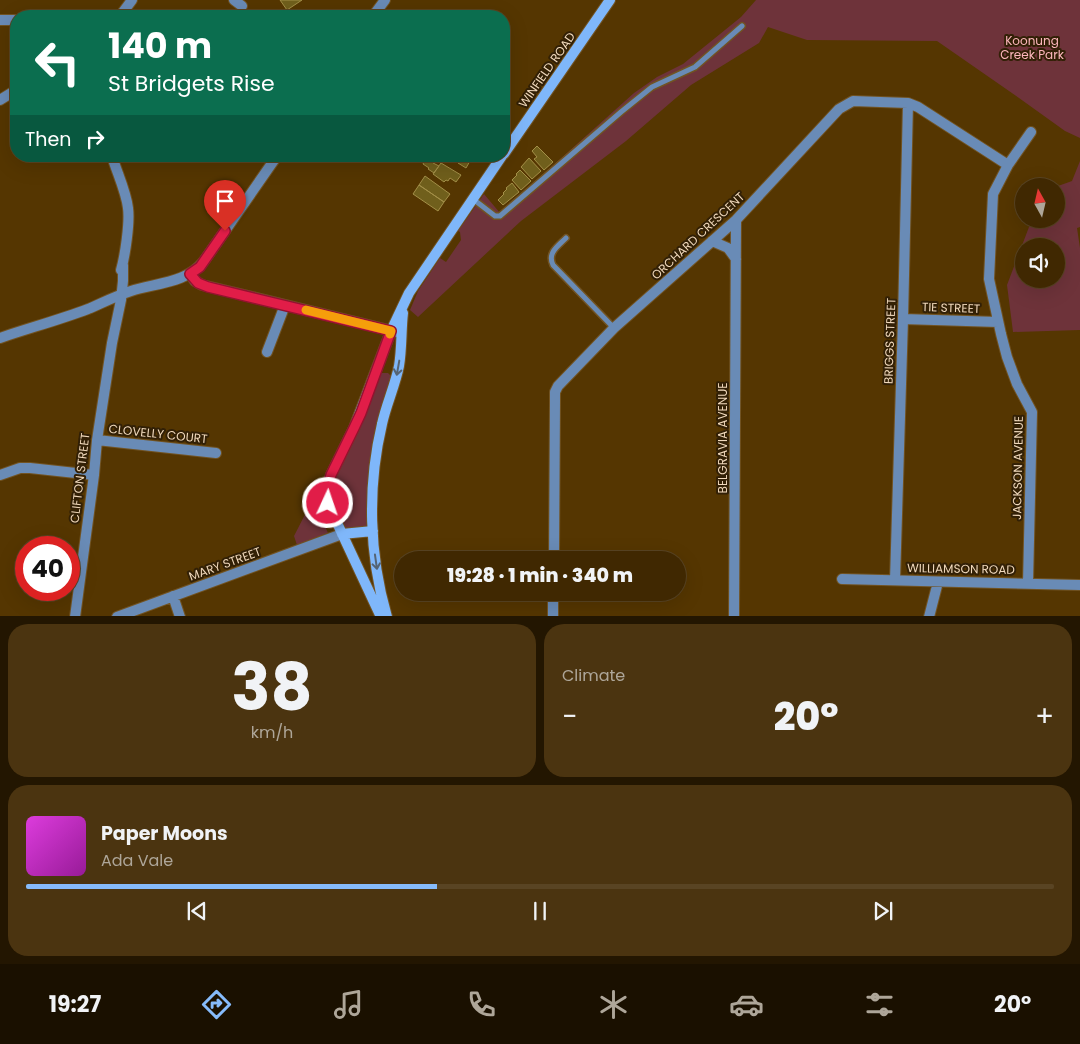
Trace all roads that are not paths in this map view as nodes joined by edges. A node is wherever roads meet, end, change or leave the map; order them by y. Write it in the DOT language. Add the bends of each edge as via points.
graph roads {
  1 [pos="610,0"];
  2 [pos="742,26"];
  3 [pos="908,103"];
  4 [pos="1032,132"];
  5 [pos="510,145"];
  6 [pos="114,162"];
  7 [pos="272,162"];
  8 [pos="498,162"];
  9 [pos="1008,165"];
  10 [pos="473,198"];
  11 [pos="736,220"];
  12 [pos="566,238"];
  13 [pos="712,241"];
  14 [pos="736,259"];
  15 [pos="190,274"];
  16 [pos="118,298"];
  17 [pos="285,305"];
  18 [pos="903,319"];
  19 [pos="998,322"];
  20 [pos="614,328"];
  21 [pos="396,332"];
  22 [pos="0,338"];
  23 [pos="267,352"];
  24 [pos="97,440"];
  25 [pos="216,453"];
  26 [pos="0,474"];
  27 [pos="94,475"];
  28 [pos="373,531"];
  29 [pos="342,534"];
  30 [pos="554,551"];
  31 [pos="842,579"];
  32 [pos="895,580"];
  33 [pos="938,582"];
  34 [pos="1028,583"];
  35 [pos="1080,585"];
  36 [pos="173,596"];
  37 [pos="553,601"];
  38 [pos="75,616"];
  39 [pos="117,616"];
  40 [pos="180,616"];
  41 [pos="381,616"];
  42 [pos="387,616"];
  43 [pos="553,616"];
  44 [pos="734,616"];
  45 [pos="929,616"];
  1 -- 5 [label="street, WINFIELD ROAD"];
  2 -- 10 [label="lane" via="695,67 652,87 500,216 495,216"];
  3 -- 9 [label="street, ORCHARD CRESCENT"];
  3 -- 11 [label="street, ORCHARD CRESCENT" via="853,101 839,109"];
  3 -- 18 [label="street, BRIGGS STREET"];
  4 -- 9 [label="street, JACKSON AVENUE"];
  6 -- 16 [label="street, CLIFTON STREET" via="128,207 123,281"];
  7 -- 15 [label="street" via="200,267"];
  8 -- 10 [label="street, WINFIELD ROAD"];
  9 -- 19 [label="street, JACKSON AVENUE" via="993,194 989,280"];
  10 -- 21 [label="street, WINFIELD ROAD" via="414,284 404,302"];
  11 -- 13 [label="street, ORCHARD CRESCENT"];
  11 -- 14 [label="street, BELGRAVIA AVENUE"];
  12 -- 20 [label="lane" via="550,257 552,265"];
  13 -- 14 [label="street" via="728,248"];
  13 -- 20 [label="street, ORCHARD CRESCENT"];
  14 -- 44 [label="street, BELGRAVIA AVENUE"];
  15 -- 16 [label="street" via="139,294"];
  15 -- 17 [label="street" via="202,285"];
  16 -- 22 [label="street" via="104,306"];
  16 -- 24 [label="street, CLIFTON STREET"];
  17 -- 21 [label="street"];
  17 -- 23 [label="street"];
  18 -- 19 [label="street, TIE STREET"];
  18 -- 32 [label="street, BRIGGS STREET"];
  19 -- 34 [label="street, JACKSON AVENUE" via="1017,384 1032,412"];
  20 -- 30 [label="street, ORCHARD CRESCENT" via="555,392"];
  21 -- 28 [label="street, WINFIELD ROAD, one-way" via="399,363 375,458"];
  21 -- 29 [label="street, WINFIELD ROAD" via="328,482 328,503"];
  24 -- 25 [label="street, CLOVELLY COURT"];
  24 -- 27 [label="street, CLIFTON STREET"];
  26 -- 27 [label="street" via="30,468"];
  27 -- 38 [label="street, CLIFTON STREET"];
  28 -- 29 [label="street"];
  28 -- 42 [label="street, WINFIELD ROAD, one-way" via="376,565"];
  29 -- 36 [label="street, MARY STREET"];
  29 -- 41 [label="street, WINFIELD ROAD"];
  31 -- 32 [label="street, WILLIAMSON ROAD"];
  32 -- 33 [label="street, WILLIAMSON ROAD"];
  33 -- 34 [label="street, WILLIAMSON ROAD"];
  33 -- 45 [label="street"];
  34 -- 35 [label="street, WILLIAMSON ROAD"];
  36 -- 39 [label="street, MARY STREET"];
  36 -- 40 [label="street"];
  37 -- 43 [label="street"];
}
